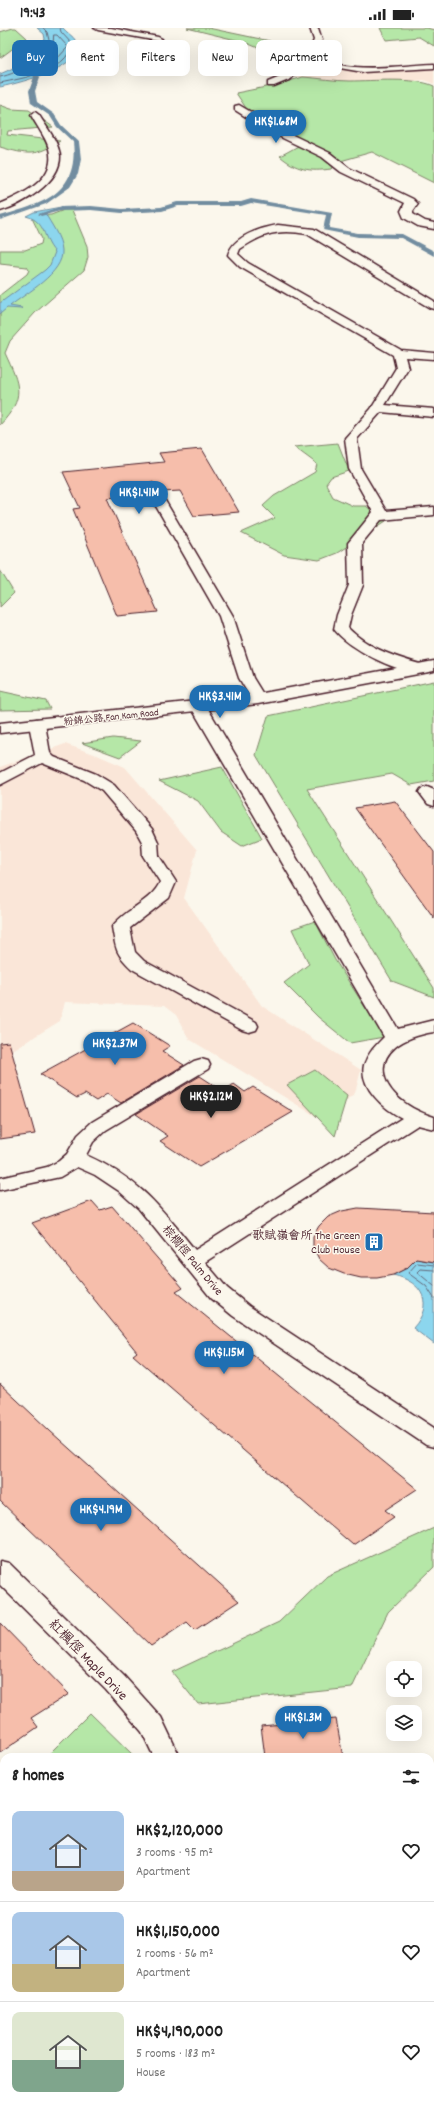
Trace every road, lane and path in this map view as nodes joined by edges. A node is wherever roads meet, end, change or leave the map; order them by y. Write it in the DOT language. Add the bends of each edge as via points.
graph roads {
  1 [pos="98,28"];
  2 [pos="314,28"];
  3 [pos="158,39"];
  4 [pos="318,40"];
  5 [pos="342,66"];
  6 [pos="434,66"];
  7 [pos="289,76"];
  8 [pos="271,84"];
  9 [pos="239,108"];
  10 [pos="35,115"];
  11 [pos="0,208"];
  12 [pos="434,226"];
  13 [pos="434,306"];
  14 [pos="398,353"];
  15 [pos="434,356"];
  16 [pos="378,408"];
  17 [pos="434,414"];
  18 [pos="151,487"];
  19 [pos="434,511"];
  20 [pos="378,516"];
  21 [pos="428,668"];
  22 [pos="258,699"];
  23 [pos="199,707"];
  24 [pos="37,724"];
  25 [pos="0,728"];
  26 [pos="44,756"];
  27 [pos="0,780"];
  28 [pos="249,1026"];
  29 [pos="434,1026"];
  30 [pos="394,1038"];
  31 [pos="201,1065"];
  32 [pos="415,1118"];
  33 [pos="434,1123"];
  34 [pos="75,1158"];
  35 [pos="0,1184"];
  36 [pos="192,1260"];
  37 [pos="434,1439"];
  38 [pos="0,1570"];
  39 [pos="165,1753"];
  1 -- 3 [label="lane"];
  2 -- 4 [label="lane"];
  5 -- 6 [label="lane" via="363,70"];
  7 -- 8 [label="lane"];
  9 -- 12 [label="street" via="272,129 326,155 345,170 409,201 412,204 407,211 408,216 422,224"];
  10 -- 11 [label="lane" via="55,153 55,164 34,190"];
  13 -- 14 [label="lane" via="310,231 295,228 259,232 235,248 233,255 244,265"];
  14 -- 15 [label="lane"];
  14 -- 16 [label="lane" via="402,368"];
  16 -- 17 [label="lane"];
  16 -- 20 [label="lane" via="351,438 355,469 380,512"];
  18 -- 22 [label="lane" via="226,616 246,678"];
  19 -- 20 [label="lane"];
  20 -- 21 [label="lane" via="355,543 356,585 341,629 349,638 372,653"];
  21 -- 22 [label="street, 粉錦公路 Fan Kam Road"];
  22 -- 23 [label="street, 粉錦公路 Fan Kam Road"];
  23 -- 24 [label="street, 粉錦公路 Fan Kam Road"];
  23 -- 30 [label="lane"];
  24 -- 25 [label="street, 粉錦公路 Fan Kam Road"];
  24 -- 26 [label="lane"];
  26 -- 27 [label="lane"];
  26 -- 28 [label="lane" via="108,788 144,829 150,842 151,856 168,882 163,894 121,927 126,954 138,965"];
  29 -- 30 [label="lane"];
  30 -- 32 [label="lane" via="380,1051 373,1066 374,1082 385,1098"];
  31 -- 34 [label="lane" via="99,1126 85,1139"];
  32 -- 33 [label="lane"];
  32 -- 36 [label="lane"];
  34 -- 35 [label="lane" via="53,1172"];
  34 -- 36 [label="lane, 棕櫚徑 Palm Drive" via="102,1170 126,1186 146,1204"];
  36 -- 37 [label="lane, 棕櫚徑 Palm Drive" via="219,1293 241,1311"];
  38 -- 39 [label="lane, 紅楓徑 Maple Drive" via="115,1683 152,1725"];
}
